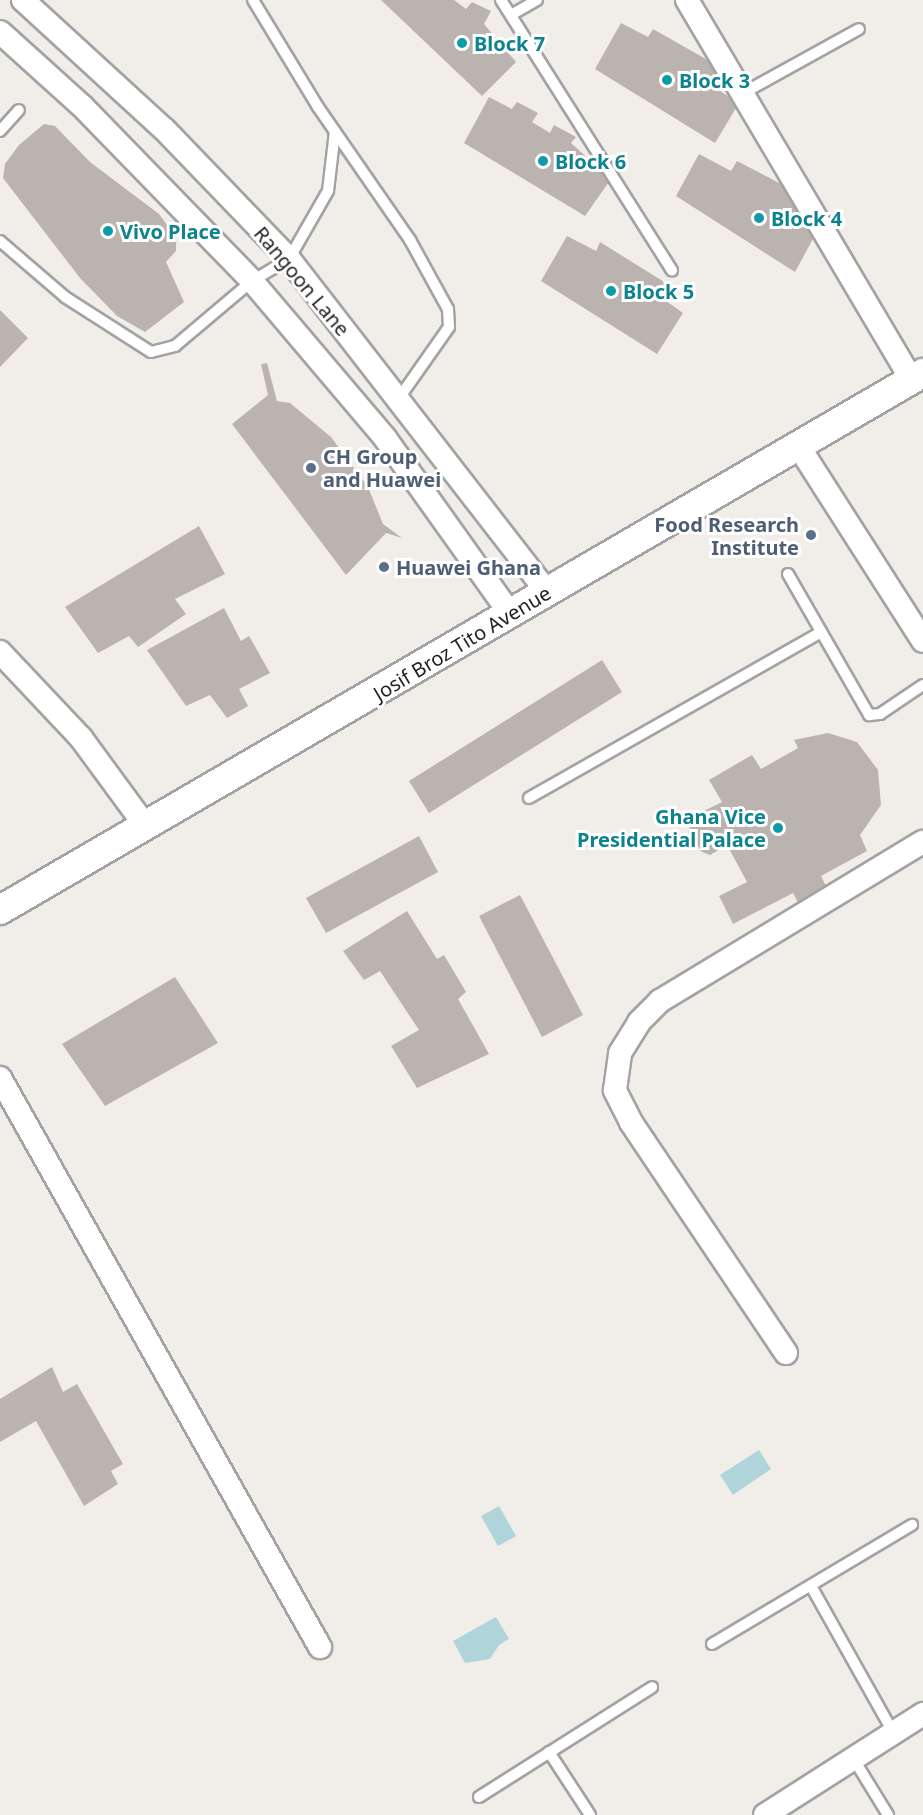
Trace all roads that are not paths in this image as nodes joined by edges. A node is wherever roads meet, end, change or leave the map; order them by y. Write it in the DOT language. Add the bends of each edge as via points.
graph roads {
  1 [pos="23,0"];
  2 [pos="253,0"];
  3 [pos="501,0"];
  4 [pos="537,0"];
  5 [pos="687,0"];
  6 [pos="511,15"];
  7 [pos="859,29"];
  8 [pos="0,32"];
  9 [pos="745,92"];
  10 [pos="19,110"];
  11 [pos="0,131"];
  12 [pos="335,131"];
  13 [pos="0,242"];
  14 [pos="289,259"];
  15 [pos="672,271"];
  16 [pos="252,281"];
  17 [pos="917,377"];
  18 [pos="397,401"];
  19 [pos="799,447"];
  20 [pos="788,574"];
  21 [pos="547,592"];
  22 [pos="510,613"];
  23 [pos="821,632"];
  24 [pos="923,641"];
  25 [pos="0,652"];
  26 [pos="923,685"];
  27 [pos="529,798"];
  28 [pos="145,825"];
  29 [pos="923,842"];
  30 [pos="0,910"];
  31 [pos="0,1078"];
  32 [pos="786,1353"];
  33 [pos="912,1525"];
  34 [pos="811,1586"];
  35 [pos="712,1644"];
  36 [pos="320,1647"];
  37 [pos="652,1687"];
  38 [pos="923,1714"];
  39 [pos="893,1732"];
  40 [pos="549,1752"];
  41 [pos="853,1758"];
  42 [pos="478,1797"];
  43 [pos="590,1815"];
  44 [pos="765,1815"];
  45 [pos="888,1815"];
  1 -- 14 [label="street, Rangoon Lane" via="164,129"];
  2 -- 12 [label="lane"];
  3 -- 6 [label="lane"];
  4 -- 6 [label="lane"];
  5 -- 9 [label="street"];
  6 -- 15 [label="lane"];
  7 -- 9 [label="lane"];
  8 -- 16 [label="street, Rangoon Lane" via="82,106"];
  9 -- 17 [label="street"];
  10 -- 11 [label="lane"];
  12 -- 14 [label="lane" via="328,191"];
  12 -- 18 [label="lane" via="410,240 448,309 448,327"];
  13 -- 16 [label="lane" via="65,297 151,352 175,346"];
  14 -- 16 [label="lane"];
  14 -- 18 [label="street, Rangoon Lane"];
  16 -- 22 [label="street, Rangoon Lane" via="385,438"];
  17 -- 19 [label="street, Josif Broz Tito Avenue"];
  18 -- 21 [label="street, Rangoon Lane"];
  19 -- 21 [label="street, Josif Broz Tito Avenue"];
  19 -- 24 [label="street"];
  20 -- 23 [label="lane"];
  21 -- 22 [label="street, Josif Broz Tito Avenue"];
  22 -- 28 [label="street, Josif Broz Tito Avenue"];
  23 -- 26 [label="lane" via="869,715 880,714"];
  23 -- 27 [label="lane"];
  25 -- 28 [label="street" via="81,738"];
  28 -- 30 [label="street, Josif Broz Tito Avenue"];
  29 -- 32 [label="street" via="660,1001 639,1022 620,1053 615,1090 631,1122"];
  31 -- 36 [label="street"];
  33 -- 34 [label="lane"];
  34 -- 35 [label="lane"];
  34 -- 39 [label="lane"];
  37 -- 40 [label="lane"];
  38 -- 39 [label="street"];
  39 -- 41 [label="street"];
  40 -- 42 [label="lane"];
  40 -- 43 [label="lane"];
  41 -- 44 [label="street"];
  41 -- 45 [label="lane"];
}
